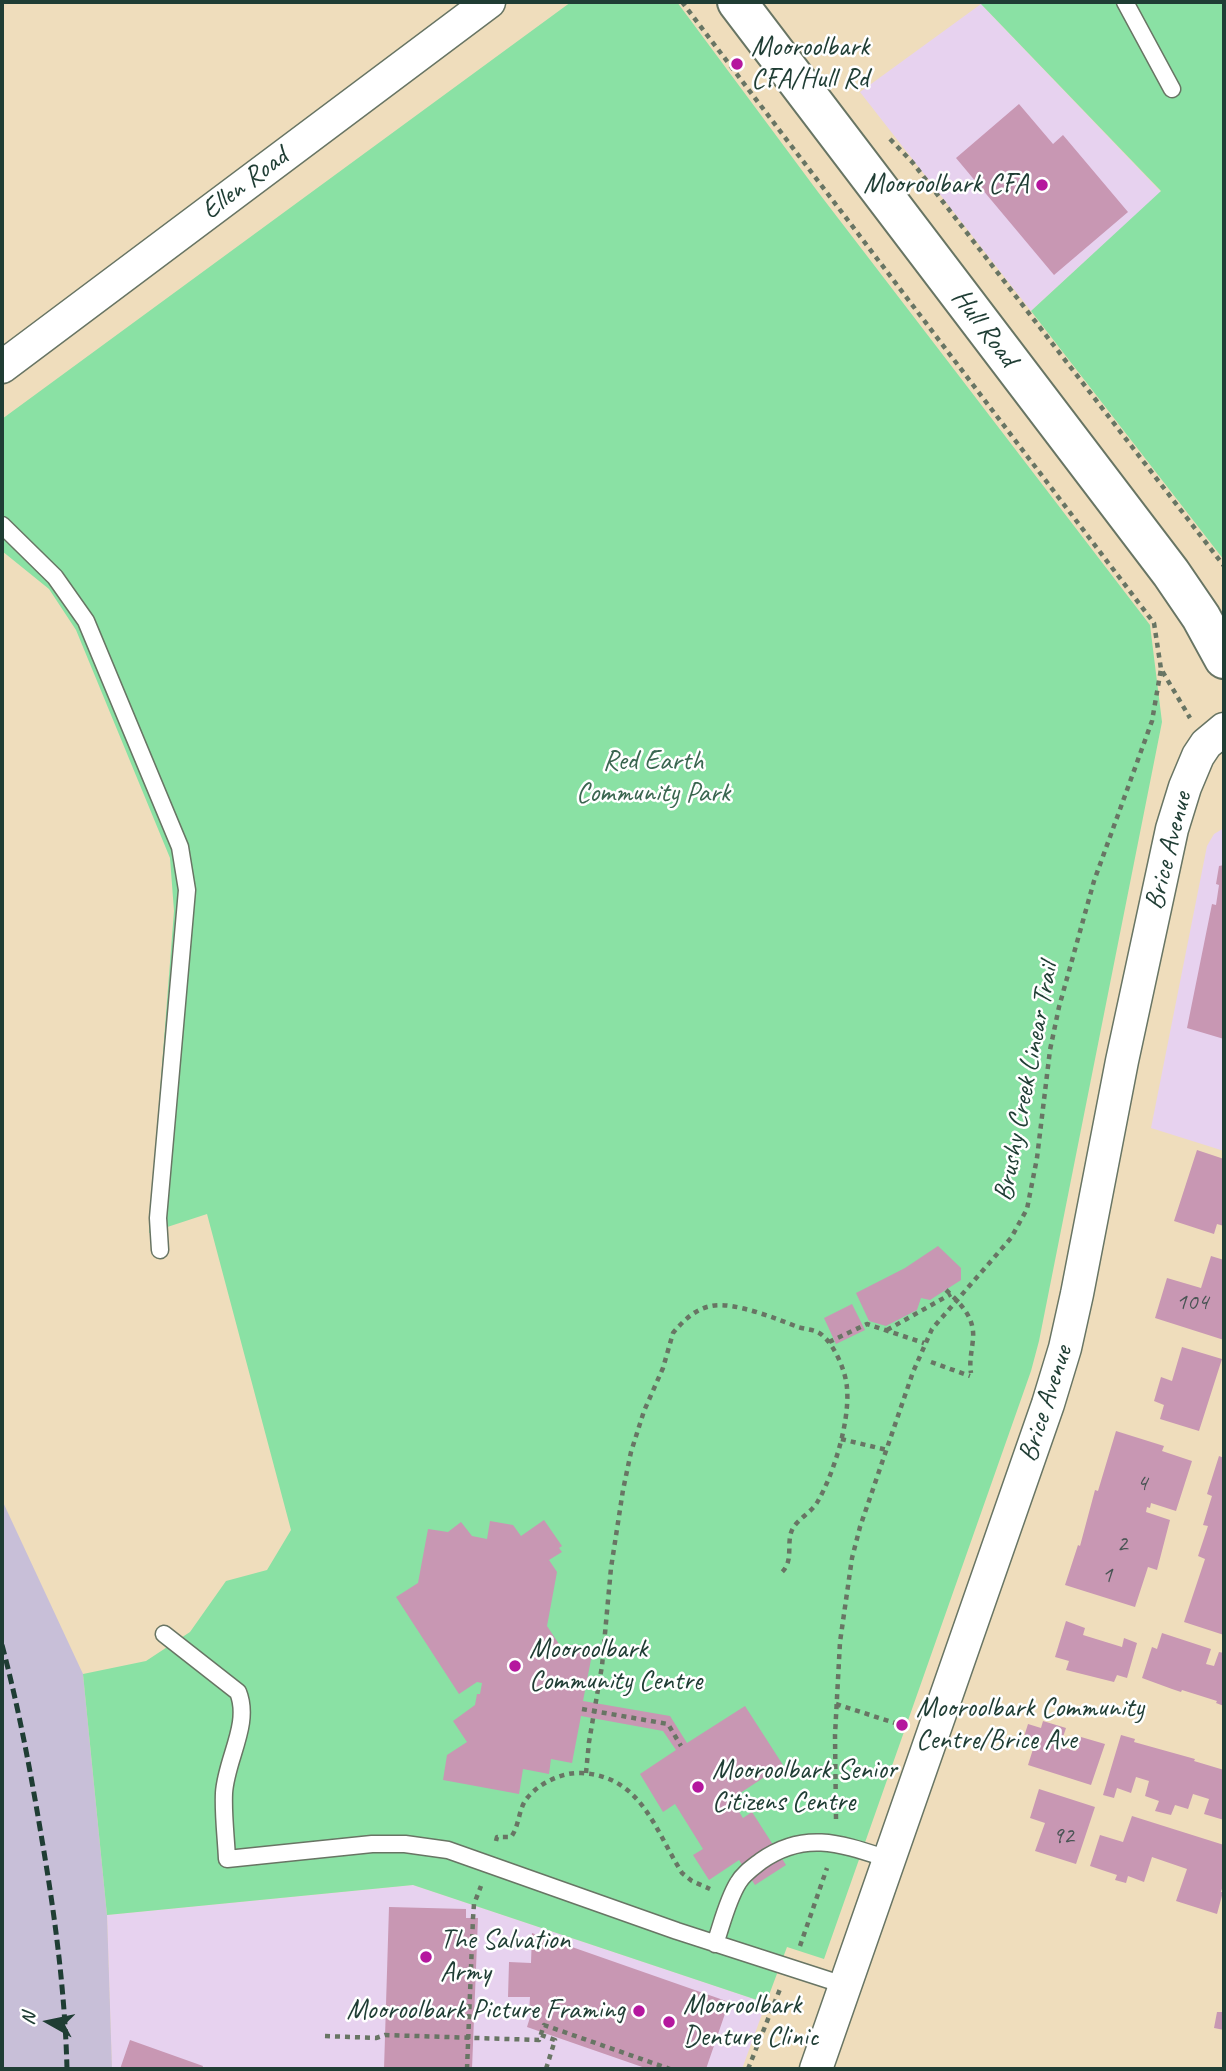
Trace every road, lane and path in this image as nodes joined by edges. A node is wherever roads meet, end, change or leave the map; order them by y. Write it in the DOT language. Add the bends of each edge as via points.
graph roads {
  1 [pos="489,2"];
  2 [pos="682,2"];
  3 [pos="737,2"];
  4 [pos="1125,2"];
  5 [pos="1171,89"];
  6 [pos="888,137"];
  7 [pos="2,367"];
  8 [pos="2,525"];
  9 [pos="1224,566"];
  10 [pos="1224,659"];
  11 [pos="1161,668"];
  12 [pos="1175,693"];
  13 [pos="1224,729"];
  14 [pos="160,1250"];
  15 [pos="946,1290"];
  16 [pos="951,1294"];
  17 [pos="957,1299"];
  18 [pos="896,1323"];
  19 [pos="886,1331"];
  20 [pos="902,1336"];
  21 [pos="828,1342"];
  22 [pos="924,1343"];
  23 [pos="932,1362"];
  24 [pos="841,1439"];
  25 [pos="887,1450"];
  26 [pos="781,1573"];
  27 [pos="164,1634"];
  28 [pos="836,1704"];
  29 [pos="582,1709"];
  30 [pos="594,1711"];
  31 [pos="902,1725"];
  32 [pos="681,1746"];
  33 [pos="586,1773"];
  34 [pos="836,1844"];
  35 [pos="888,1859"];
  36 [pos="488,1863"];
  37 [pos="732,1895"];
  38 [pos="474,1903"];
  39 [pos="715,1944"];
  40 [pos="790,1967"];
  41 [pos="844,1985"];
  42 [pos="541,2035"];
  43 [pos="326,2036"];
  44 [pos="468,2039"];
  45 [pos="467,2069"];
  46 [pos="546,2069"];
  47 [pos="670,2069"];
  48 [pos="748,2069"];
  49 [pos="816,2069"];
  1 -- 7 [label="street, Ellen Road"];
  2 -- 11 [label="path" via="1154,623"];
  3 -- 10 [label="main road, Hull Road" via="1171,573"];
  4 -- 5 [label="lane"];
  6 -- 9 [label="path" via="913,163"];
  8 -- 14 [label="lane" via="55,577 86,621 180,847 187,890 158,1218"];
  11 -- 12 [label="path"];
  11 -- 17 [label="path, Brushy Creek Linear Trail" via="1152,721 1094,881 1059,1007 1027,1209 1012,1238"];
  13 -- 35 [label="street, Brice Avenue" via="1206,744 1195,763 1172,829 1065,1348"];
  15 -- 16 [label="path"];
  16 -- 17 [label="path"];
  16 -- 18 [label="path"];
  17 -- 22 [label="path, Brushy Creek Linear Trail"];
  17 -- 23 [label="path" via="973,1326 970,1374"];
  18 -- 19 [label="path"];
  18 -- 20 [label="path"];
  19 -- 20 [label="path"];
  19 -- 21 [label="path" via="862,1325"];
  20 -- 22 [label="path"];
  21 -- 24 [label="path" via="848,1389"];
  21 -- 30 [label="path" via="812,1330 718,1305 695,1313 673,1333 622,1490"];
  22 -- 25 [label="path, Brushy Creek Linear Trail"];
  24 -- 25 [label="path"];
  24 -- 26 [label="path" via="818,1502 791,1530 789,1562"];
  25 -- 28 [label="path, Brushy Creek Linear Trail" via="852,1558"];
  27 -- 36 [label="lane" via="238,1692 243,1706 226,1772 227,1859 405,1844 448,1850"];
  28 -- 31 [label="path"];
  28 -- 34 [label="path, Brushy Creek Linear Trail"];
  29 -- 30 [label="path"];
  30 -- 32 [label="path" via="668,1724"];
  30 -- 33 [label="path"];
  33 -- 36 [label="path" via="559,1777 530,1795 515,1832 506,1838 497,1836"];
  33 -- 37 [label="path" via="627,1787 682,1873"];
  34 -- 35 [label="lane"];
  34 -- 37 [label="lane" via="786,1846 750,1869"];
  34 -- 40 [label="path, Brushy Creek Linear Trail"];
  35 -- 41 [label="street, Brice Avenue"];
  36 -- 39 [label="lane"];
  37 -- 39 [label="lane"];
  38 -- 44 [label="path"];
  39 -- 40 [label="lane"];
  40 -- 41 [label="lane"];
  40 -- 48 [label="path, Brushy Creek Linear Trail"];
  41 -- 49 [label="street, Brice Avenue"];
  42 -- 44 [label="path" via="539,2040"];
  42 -- 46 [label="path" via="555,2040"];
  42 -- 47 [label="path" via="544,2025"];
  43 -- 44 [label="path"];
  44 -- 45 [label="path"];
}
